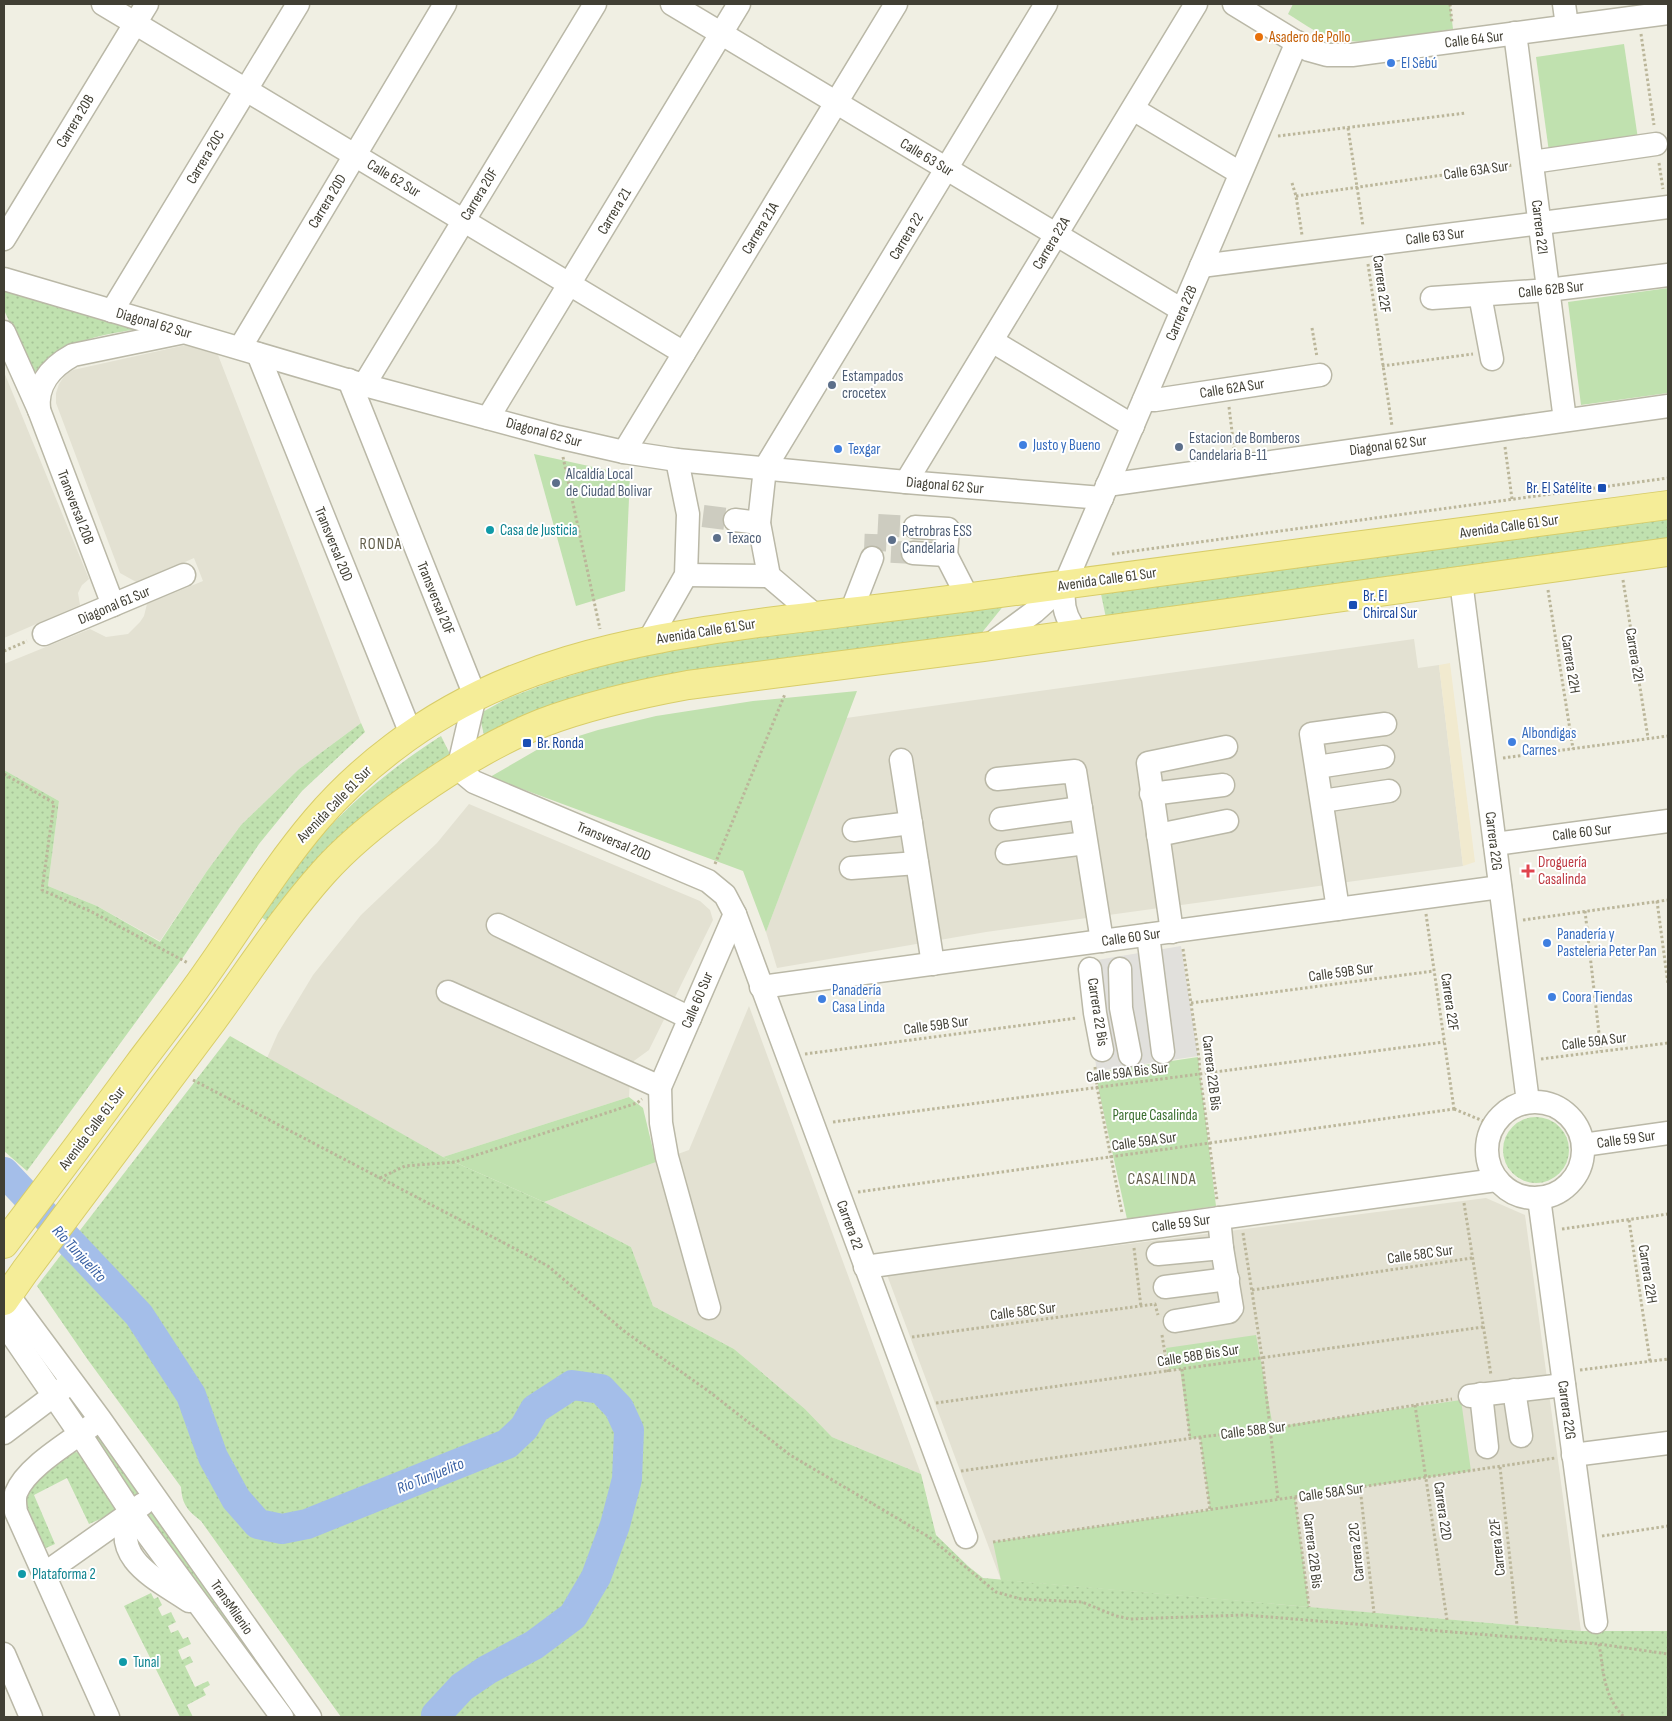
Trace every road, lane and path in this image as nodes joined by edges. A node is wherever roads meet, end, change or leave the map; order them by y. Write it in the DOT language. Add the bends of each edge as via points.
graph roads {
  1 [pos="103,4"];
  2 [pos="147,4"];
  3 [pos="298,4"];
  4 [pos="445,4"];
  5 [pos="595,4"];
  6 [pos="672,4"];
  7 [pos="739,4"];
  8 [pos="896,4"];
  9 [pos="1046,4"];
  10 [pos="1196,4"];
  11 [pos="1234,4"];
  12 [pos="1564,4"];
  13 [pos="1668,13"];
  14 [pos="1638,17"];
  15 [pos="135,23"];
  16 [pos="1567,26"];
  17 [pos="1515,33"];
  18 [pos="721,34"];
  19 [pos="1297,42"];
  20 [pos="245,91"];
  21 [pos="836,102"];
  22 [pos="1132,109"];
  23 [pos="1466,113"];
  24 [pos="1348,128"];
  25 [pos="1277,136"];
  26 [pos="1656,144"];
  27 [pos="354,155"];
  28 [pos="1532,162"];
  29 [pos="947,168"];
  30 [pos="1240,173"];
  31 [pos="1292,183"];
  32 [pos="1357,188"];
  33 [pos="1296,196"];
  34 [pos="1667,207"];
  35 [pos="464,220"];
  36 [pos="1540,223"];
  37 [pos="1056,234"];
  38 [pos="4,239"];
  39 [pos="1365,246"];
  40 [pos="1305,253"];
  41 [pos="1201,266"];
  42 [pos="1668,274"];
  43 [pos="4,279"];
  44 [pos="570,283"];
  45 [pos="1548,290"];
  46 [pos="1480,295"];
  47 [pos="1432,298"];
  48 [pos="1182,310"];
  49 [pos="112,311"];
  50 [pos="4,332"];
  51 [pos="185,332"];
  52 [pos="992,341"];
  53 [pos="249,351"];
  54 [pos="684,353"];
  55 [pos="1492,356"];
  56 [pos="1382,366"];
  57 [pos="1320,375"];
  58 [pos="356,382"];
  59 [pos="1226,389"];
  60 [pos="1144,400"];
  61 [pos="1668,406"];
  62 [pos="39,410"];
  63 [pos="488,418"];
  64 [pos="1565,420"];
  65 [pos="1133,426"];
  66 [pos="1503,429"];
  67 [pos="558,437"];
  68 [pos="1395,444"];
  69 [pos="624,452"];
  70 [pos="677,460"];
  71 [pos="1237,467"];
  72 [pos="765,468"];
  73 [pos="1668,478"];
  74 [pos="906,482"];
  75 [pos="1104,492"];
  76 [pos="1512,499"];
  77 [pos="1668,504"];
  78 [pos="736,520"];
  79 [pos="759,523"];
  80 [pos="915,527"];
  81 [pos="1668,552"];
  82 [pos="912,553"];
  83 [pos="946,555"];
  84 [pos="1107,555"];
  85 [pos="872,558"];
  86 [pos="1622,572"];
  87 [pos="184,575"];
  88 [pos="686,576"];
  89 [pos="769,576"];
  90 [pos="1461,580"];
  91 [pos="1547,582"];
  92 [pos="1065,584"];
  93 [pos="968,598"];
  94 [pos="113,605"];
  95 [pos="851,612"];
  96 [pos="816,616"];
  97 [pos="1078,633"];
  98 [pos="44,634"];
  99 [pos="649,640"];
  100 [pos="988,646"];
  101 [pos="604,650"];
  102 [pos="4,651"];
  103 [pos="794,671"];
  104 [pos="475,696"];
  105 [pos="1385,724"];
  106 [pos="411,734"];
  107 [pos="1668,736"];
  108 [pos="1648,738"];
  109 [pos="1226,748"];
  110 [pos="1573,749"];
  111 [pos="1383,757"];
  112 [pos="901,760"];
  113 [pos="1484,761"];
  114 [pos="459,765"];
  115 [pos="1317,767"];
  116 [pos="4,774"];
  117 [pos="997,779"];
  118 [pos="1223,785"];
  119 [pos="1389,790"];
  120 [pos="1152,794"];
  121 [pos="1322,801"];
  122 [pos="1081,808"];
  123 [pos="1001,819"];
  124 [pos="1227,821"];
  125 [pos="1668,821"];
  126 [pos="911,823"];
  127 [pos="854,830"];
  128 [pos="1158,835"];
  129 [pos="1086,843"];
  130 [pos="1495,844"];
  131 [pos="1007,852"];
  132 [pos="917,863"];
  133 [pos="851,868"];
  134 [pos="708,881"];
  135 [pos="1500,887"];
  136 [pos="1424,898"];
  137 [pos="1668,900"];
  138 [pos="1657,902"];
  139 [pos="1338,909"];
  140 [pos="1585,912"];
  141 [pos="734,914"];
  142 [pos="1505,923"];
  143 [pos="498,925"];
  144 [pos="1176,931"];
  145 [pos="1148,935"];
  146 [pos="1102,941"];
  147 [pos="933,964"];
  148 [pos="1090,969"];
  149 [pos="1120,969"];
  150 [pos="1434,970"];
  151 [pos="206,973"];
  152 [pos="1668,984"];
  153 [pos="761,987"];
  154 [pos="448,992"];
  155 [pos="1191,1003"];
  156 [pos="1158,1004"];
  157 [pos="1122,1008"];
  158 [pos="1086,1015"];
  159 [pos="690,1018"];
  160 [pos="1444,1042"];
  161 [pos="1668,1043"];
  162 [pos="1601,1051"];
  163 [pos="1163,1052"];
  164 [pos="1130,1055"];
  165 [pos="1098,1056"];
  166 [pos="787,1057"];
  167 [pos="1523,1061"];
  168 [pos="1200,1074"];
  169 [pos="190,1079"];
  170 [pos="660,1087"];
  171 [pos="1097,1087"];
  172 [pos="1528,1102"];
  173 [pos="1454,1109"];
  174 [pos="812,1125"];
  175 [pos="1493,1125"];
  176 [pos="1668,1133"];
  177 [pos="1210,1143"];
  178 [pos="1583,1145"];
  179 [pos="1112,1157"];
  180 [pos="379,1178"];
  181 [pos="1496,1180"];
  182 [pos="1461,1185"];
  183 [pos="838,1194"];
  184 [pos="1539,1198"];
  185 [pos="1668,1214"];
  186 [pos="1230,1217"];
  187 [pos="1629,1220"];
  188 [pos="1128,1230"];
  189 [pos="1543,1232"];
  190 [pos="4,1244"];
  191 [pos="1222,1248"];
  192 [pos="1158,1254"];
  193 [pos="1472,1258"];
  194 [pos="865,1267"];
  195 [pos="1228,1279"];
  196 [pos="1252,1290"];
  197 [pos="1160,1295"];
  198 [pos="5,1296"];
  199 [pos="1141,1307"];
  200 [pos="709,1308"];
  201 [pos="4,1323"];
  202 [pos="1165,1324"];
  203 [pos="1483,1327"];
  204 [pos="892,1340"];
  205 [pos="1262,1357"];
  206 [pos="1668,1359"];
  207 [pos="1650,1361"];
  208 [pos="1182,1370"];
  209 [pos="1168,1372"];
  210 [pos="1563,1378"];
  211 [pos="73,1382"];
  212 [pos="1489,1393"];
  213 [pos="54,1395"];
  214 [pos="917,1406"];
  215 [pos="1415,1406"];
  216 [pos="100,1419"];
  217 [pos="1270,1429"];
  218 [pos="4,1433"];
  219 [pos="80,1434"];
  220 [pos="1521,1436"];
  221 [pos="1200,1437"];
  222 [pos="1190,1439"];
  223 [pos="1668,1443"];
  224 [pos="1486,1447"];
  225 [pos="1573,1455"];
  226 [pos="1500,1466"];
  227 [pos="942,1474"];
  228 [pos="1426,1478"];
  229 [pos="1360,1487"];
  230 [pos="154,1496"];
  231 [pos="1295,1497"];
  232 [pos="1278,1499"];
  233 [pos="1210,1510"];
  234 [pos="130,1512"];
  235 [pos="1668,1526"];
  236 [pos="966,1537"];
  237 [pos="1584,1539"];
  238 [pos="993,1542"];
  239 [pos="44,1574"];
  240 [pos="1309,1607"];
  241 [pos="1374,1613"];
  242 [pos="1447,1620"];
  243 [pos="1517,1626"];
  244 [pos="1597,1633"];
  245 [pos="4,1654"];
  246 [pos="1668,1654"];
  247 [pos="31,1717"];
  248 [pos="108,1717"];
  249 [pos="282,1717"];
  250 [pos="310,1717"];
  251 [pos="1624,1717"];
  1 -- 15 [label="street, Calle 62 Sur"];
  2 -- 15 [label="street, Carrera 20B"];
  3 -- 20 [label="street, Carrera 20C"];
  4 -- 27 [label="street, Carrera 20D"];
  5 -- 35 [label="street, Carrera 20F"];
  6 -- 18 [label="street, Calle 63 Sur"];
  7 -- 18 [label="street, Carrera 21"];
  8 -- 21 [label="street, Carrera 21A"];
  9 -- 29 [label="street, Carrera 22"];
  10 -- 22 [label="street, Carrera 22A"];
  11 -- 19 [label="street, Calle 64 Sur"];
  12 -- 16 [label="street"];
  13 -- 14 [label="street, Calle 64 Sur"];
  14 -- 16 [label="street, Calle 64 Sur"];
  14 -- 26 [label="path"];
  15 -- 20 [label="street, Calle 62 Sur"];
  15 -- 38 [label="street, Carrera 20B"];
  16 -- 17 [label="street, Calle 64 Sur"];
  17 -- 19 [label="street, Calle 64 Sur" via="1352,55 1327,55 1309,50"];
  17 -- 28 [label="street, Carrera 22I"];
  18 -- 21 [label="street, Calle 63 Sur"];
  18 -- 44 [label="street, Carrera 21"];
  19 -- 30 [label="street, Carrera 22B"];
  20 -- 27 [label="street, Calle 62 Sur"];
  20 -- 49 [label="street, Carrera 20C"];
  21 -- 29 [label="street, Calle 63 Sur"];
  21 -- 54 [label="street, Carrera 21A"];
  22 -- 30 [label="street"];
  22 -- 37 [label="street, Carrera 22A"];
  23 -- 24 [label="path"];
  24 -- 25 [label="path"];
  24 -- 32 [label="path, Carrera 22F"];
  26 -- 28 [label="street"];
  26 -- 34 [label="path"];
  27 -- 35 [label="street, Calle 62 Sur"];
  27 -- 53 [label="street, Carrera 20D"];
  28 -- 32 [label="path, Calle 63A Sur"];
  28 -- 36 [label="street, Carrera 22I"];
  29 -- 37 [label="street, Calle 63 Sur"];
  29 -- 72 [label="street, Carrera 22"];
  30 -- 41 [label="street, Carrera 22B"];
  31 -- 33 [label="path"];
  32 -- 33 [label="path, Calle 63A Sur"];
  32 -- 39 [label="path, Carrera 22F"];
  33 -- 40 [label="path"];
  34 -- 36 [label="street, Calle 63 Sur"];
  35 -- 44 [label="street, Calle 62 Sur"];
  35 -- 58 [label="street, Carrera 20F"];
  36 -- 39 [label="street, Calle 63 Sur"];
  36 -- 45 [label="street, Carrera 22I"];
  37 -- 48 [label="street, Calle 63 Sur"];
  37 -- 52 [label="street, Carrera 22A"];
  39 -- 40 [label="street, Calle 63 Sur"];
  39 -- 56 [label="path, Carrera 22F"];
  40 -- 41 [label="street, Calle 63 Sur"];
  41 -- 48 [label="street, Carrera 22B"];
  42 -- 45 [label="street, Calle 62B Sur"];
  43 -- 49 [label="street, Diagonal 62 Sur"];
  44 -- 54 [label="street, Calle 62 Sur"];
  44 -- 63 [label="street, Carrera 21"];
  45 -- 46 [label="street, Calle 62B Sur"];
  45 -- 64 [label="street, Carrera 22I"];
  46 -- 47 [label="street, Calle 62B Sur"];
  46 -- 55 [label="street"];
  48 -- 60 [label="street, Carrera 22B"];
  49 -- 51 [label="street, Diagonal 62 Sur"];
  50 -- 62 [label="street, Transversal 20B"];
  51 -- 53 [label="street, Diagonal 62 Sur"];
  51 -- 62 [label="street, Transversal 20B" via="73,356 63,361 44,380 38,399"];
  52 -- 65 [label="street"];
  52 -- 74 [label="street, Carrera 22A"];
  53 -- 58 [label="street, Diagonal 62 Sur"];
  53 -- 106 [label="street, Transversal 20D"];
  54 -- 69 [label="street, Carrera 21A"];
  55 -- 56 [label="path"];
  56 -- 68 [label="path, Carrera 22F"];
  57 -- 59 [label="street, Calle 62A Sur"];
  58 -- 63 [label="street, Diagonal 62 Sur"];
  58 -- 104 [label="street, Transversal 20F"];
  59 -- 60 [label="street, Calle 62A Sur"];
  59 -- 71 [label="path"];
  60 -- 65 [label="street, Carrera 22B"];
  61 -- 64 [label="street, Diagonal 62 Sur"];
  62 -- 94 [label="street, Transversal 20B"];
  63 -- 67 [label="street, Diagonal 62 Sur"];
  64 -- 66 [label="street, Diagonal 62 Sur"];
  65 -- 75 [label="street, Carrera 22B"];
  66 -- 68 [label="street, Diagonal 62 Sur"];
  66 -- 76 [label="path"];
  67 -- 69 [label="street, Diagonal 62 Sur"];
  67 -- 101 [label="path"];
  68 -- 71 [label="street, Diagonal 62 Sur"];
  69 -- 70 [label="street, Diagonal 62 Sur"];
  70 -- 72 [label="street, Diagonal 62 Sur"];
  70 -- 88 [label="street" via="695,515"];
  71 -- 75 [label="street, Diagonal 62 Sur"];
  72 -- 74 [label="street, Diagonal 62 Sur"];
  72 -- 79 [label="street"];
  73 -- 76 [label="path"];
  74 -- 75 [label="street, Diagonal 62 Sur"];
  75 -- 92 [label="street, Carrera 22B"];
  76 -- 84 [label="path"];
  77 -- 92 [label="main road, Avenida Calle 61 Sur"];
  78 -- 79 [label="street"];
  79 -- 89 [label="street"];
  80 -- 83 [label="street" via="948,529"];
  81 -- 90 [label="main road"];
  82 -- 83 [label="street"];
  83 -- 93 [label="street"];
  85 -- 95 [label="street"];
  86 -- 108 [label="path, Carrera 22I"];
  87 -- 94 [label="street, Diagonal 61 Sur"];
  88 -- 89 [label="street"];
  88 -- 99 [label="street"];
  89 -- 96 [label="street"];
  90 -- 97 [label="main road"];
  90 -- 113 [label="street, Carrera 22G"];
  91 -- 110 [label="path, Carrera 22H"];
  92 -- 93 [label="main road, Avenida Calle 61 Sur"];
  92 -- 97 [label="street, Carrera 22B" via="1066,617"];
  92 -- 100 [label="street, Carrera 22B"];
  93 -- 95 [label="main road, Avenida Calle 61 Sur"];
  94 -- 98 [label="street, Diagonal 61 Sur"];
  95 -- 96 [label="main road, Avenida Calle 61 Sur"];
  96 -- 99 [label="main road, Avenida Calle 61 Sur"];
  97 -- 100 [label="main road"];
  98 -- 102 [label="path"];
  99 -- 101 [label="main road, Avenida Calle 61 Sur"];
  100 -- 103 [label="main road"];
  101 -- 104 [label="main road, Avenida Calle 61 Sur" via="523,674"];
  103 -- 114 [label="main road" via="688,685 608,702 535,726"];
  103 -- 134 [label="path"];
  104 -- 106 [label="main road, Avenida Calle 61 Sur"];
  104 -- 114 [label="street"];
  105 -- 115 [label="street" via="1311,734"];
  106 -- 151 [label="main road, Avenida Calle 61 Sur" via="362,772 320,815 274,874"];
  107 -- 108 [label="path"];
  108 -- 110 [label="path"];
  109 -- 120 [label="street" via="1148,763"];
  110 -- 113 [label="path"];
  111 -- 115 [label="street"];
  112 -- 126 [label="street"];
  113 -- 130 [label="street, Carrera 22G"];
  114 -- 134 [label="street, Transversal 20D" via="474,782"];
  114 -- 198 [label="main road" via="393,810 325,871"];
  115 -- 121 [label="street"];
  116 -- 151 [label="path" via="54,803 42,890 92,912"];
  117 -- 122 [label="street" via="1075,771"];
  118 -- 120 [label="street"];
  119 -- 121 [label="street"];
  120 -- 128 [label="street"];
  121 -- 139 [label="street"];
  122 -- 123 [label="street"];
  122 -- 129 [label="street"];
  124 -- 128 [label="street"];
  125 -- 130 [label="street, Calle 60 Sur"];
  126 -- 127 [label="street"];
  126 -- 132 [label="street"];
  128 -- 144 [label="street"];
  129 -- 131 [label="street"];
  129 -- 146 [label="street"];
  130 -- 135 [label="street, Carrera 22G"];
  132 -- 133 [label="street"];
  132 -- 147 [label="street"];
  134 -- 141 [label="street, Transversal 20D" via="725,895"];
  135 -- 136 [label="street, Calle 60 Sur"];
  135 -- 142 [label="street, Carrera 22G"];
  136 -- 139 [label="street, Calle 60 Sur"];
  136 -- 150 [label="path, Carrera 22F"];
  137 -- 138 [label="path"];
  138 -- 140 [label="path"];
  138 -- 152 [label="path"];
  139 -- 144 [label="street, Calle 60 Sur"];
  140 -- 142 [label="path"];
  140 -- 162 [label="path"];
  141 -- 153 [label="street, Carrera 22"];
  141 -- 159 [label="street, Calle 60 Sur"];
  142 -- 167 [label="street, Carrera 22G"];
  143 -- 159 [label="street"];
  144 -- 145 [label="street, Calle 60 Sur"];
  144 -- 155 [label="path, Carrera 22B Bis"];
  145 -- 146 [label="street, Calle 60 Sur"];
  145 -- 156 [label="street"];
  146 -- 147 [label="street, Calle 60 Sur"];
  147 -- 153 [label="street, Calle 60 Sur"];
  148 -- 158 [label="street"];
  149 -- 157 [label="street"];
  150 -- 155 [label="path, Calle 59B Sur"];
  150 -- 160 [label="path, Carrera 22F"];
  151 -- 190 [label="main road, Avenida Calle 61 Sur"];
  153 -- 166 [label="street, Carrera 22"];
  154 -- 170 [label="street"];
  155 -- 168 [label="path, Carrera 22B Bis"];
  156 -- 157 [label="street"];
  156 -- 163 [label="street"];
  157 -- 158 [label="street"];
  157 -- 164 [label="street"];
  158 -- 165 [label="street"];
  158 -- 166 [label="path, Calle 59B Sur"];
  159 -- 170 [label="street, Calle 60 Sur"];
  160 -- 168 [label="path, Calle 59A Bis Sur"];
  160 -- 173 [label="path, Carrera 22F"];
  161 -- 162 [label="path, Calle 59A Sur"];
  162 -- 167 [label="path, Calle 59A Sur"];
  165 -- 171 [label="path, Carrera 22 Bis"];
  166 -- 174 [label="street, Carrera 22"];
  167 -- 172 [label="street, Carrera 22G"];
  168 -- 171 [label="path, Calle 59A Bis Sur"];
  168 -- 177 [label="path, Carrera 22B Bis"];
  169 -- 180 [label="path"];
  170 -- 180 [label="path" via="628,1106 455,1162 405,1166"];
  170 -- 200 [label="street" via="661,1123 667,1157"];
  171 -- 174 [label="path, Calle 59A Bis Sur"];
  171 -- 179 [label="path, Carrera 22 Bis"];
  172 -- 175 [label="street" via="1514,1106"];
  172 -- 178 [label="street" via="1557,1106 1568,1114 1578,1125"];
  173 -- 175 [label="path"];
  173 -- 177 [label="path, Calle 59A Sur"];
  174 -- 183 [label="street, Carrera 22"];
  175 -- 181 [label="street" via="1486,1153"];
  176 -- 178 [label="street, Calle 59 Sur"];
  177 -- 179 [label="path, Calle 59A Sur"];
  177 -- 186 [label="path, Carrera 22B Bis"];
  178 -- 184 [label="street" via="1584,1154 1573,1181 1549,1197"];
  179 -- 183 [label="path, Calle 59A Sur"];
  179 -- 188 [label="path, Carrera 22 Bis"];
  180 -- 244 [label="path" via="548,1266 624,1331 711,1392 790,1454 929,1536 996,1592 1021,1599 1082,1602 1130,1619 1245,1615"];
  181 -- 182 [label="street, Calle 59 Sur"];
  181 -- 184 [label="street" via="1520,1196"];
  182 -- 186 [label="street, Calle 59 Sur"];
  182 -- 193 [label="path"];
  183 -- 194 [label="street, Carrera 22"];
  184 -- 189 [label="street, Carrera 22G"];
  185 -- 187 [label="path"];
  186 -- 188 [label="street, Calle 59 Sur"];
  186 -- 191 [label="street"];
  186 -- 196 [label="path, Carrera 22B Bis"];
  187 -- 189 [label="path"];
  187 -- 207 [label="path, Carrera 22H"];
  188 -- 194 [label="street, Calle 59 Sur"];
  188 -- 199 [label="path, Carrera 22 Bis"];
  189 -- 210 [label="street, Carrera 22G"];
  191 -- 192 [label="street"];
  191 -- 195 [label="street"];
  193 -- 196 [label="path, Calle 58C Sur"];
  193 -- 203 [label="path"];
  194 -- 204 [label="street, Carrera 22"];
  195 -- 197 [label="street"];
  195 -- 202 [label="street" via="1232,1308 1229,1312"];
  196 -- 205 [label="path, Carrera 22B Bis"];
  197 -- 199 [label="path, Calle 58C Sur"];
  197 -- 202 [label="path"];
  198 -- 211 [label="street, TransMilenio"];
  199 -- 204 [label="path, Calle 58C Sur"];
  201 -- 213 [label="street"];
  202 -- 209 [label="path"];
  203 -- 205 [label="path, Calle 58B Bis Sur"];
  203 -- 212 [label="path"];
  204 -- 214 [label="street, Carrera 22"];
  205 -- 208 [label="path, Calle 58B Bis Sur"];
  205 -- 217 [label="path, Carrera 22B Bis"];
  206 -- 207 [label="path"];
  207 -- 210 [label="path"];
  208 -- 209 [label="path, Calle 58B Bis Sur"];
  208 -- 222 [label="path"];
  209 -- 214 [label="path, Calle 58B Bis Sur"];
  210 -- 212 [label="street"];
  210 -- 225 [label="street, Carrera 22G"];
  211 -- 213 [label="street"];
  211 -- 216 [label="street, TransMilenio"];
  212 -- 215 [label="path, Calle 58B Sur"];
  212 -- 220 [label="street"];
  212 -- 224 [label="street"];
  213 -- 218 [label="street"];
  213 -- 219 [label="street"];
  214 -- 227 [label="street, Carrera 22"];
  215 -- 217 [label="path, Calle 58B Sur"];
  215 -- 228 [label="path, Carrera 22D"];
  216 -- 219 [label="street"];
  216 -- 230 [label="street, TransMilenio"];
  217 -- 221 [label="path, Calle 58B Sur"];
  217 -- 232 [label="path, Carrera 22B Bis"];
  219 -- 234 [label="street"];
  219 -- 239 [label="street" via="33,1469 16,1492 16,1512"];
  221 -- 222 [label="path, Calle 58B Sur"];
  221 -- 233 [label="path"];
  222 -- 227 [label="path, Calle 58B Sur"];
  223 -- 225 [label="street"];
  225 -- 226 [label="path, Calle 58A Sur"];
  225 -- 237 [label="street, Carrera 22G"];
  226 -- 228 [label="path, Calle 58A Sur"];
  226 -- 243 [label="path, Carrera 22F"];
  227 -- 236 [label="street, Carrera 22"];
  228 -- 229 [label="path, Calle 58A Sur"];
  228 -- 242 [label="path, Carrera 22D"];
  229 -- 231 [label="path, Calle 58A Sur"];
  229 -- 241 [label="path, Carrera 22C"];
  230 -- 234 [label="street"];
  230 -- 250 [label="street, TransMilenio"];
  231 -- 232 [label="path, Calle 58A Sur"];
  231 -- 240 [label="path, Carrera 22B Bis"];
  232 -- 233 [label="path, Calle 58A Sur"];
  233 -- 238 [label="path, Calle 58A Sur"];
  234 -- 239 [label="street"];
  234 -- 249 [label="street, TransMilenio" via="124,1537 129,1554 147,1573 200,1608"];
  235 -- 237 [label="path"];
  237 -- 244 [label="street, Carrera 22G"];
  239 -- 248 [label="street"];
  244 -- 246 [label="path"];
  244 -- 251 [label="path" via="1607,1693"];
  245 -- 247 [label="street"];
}
